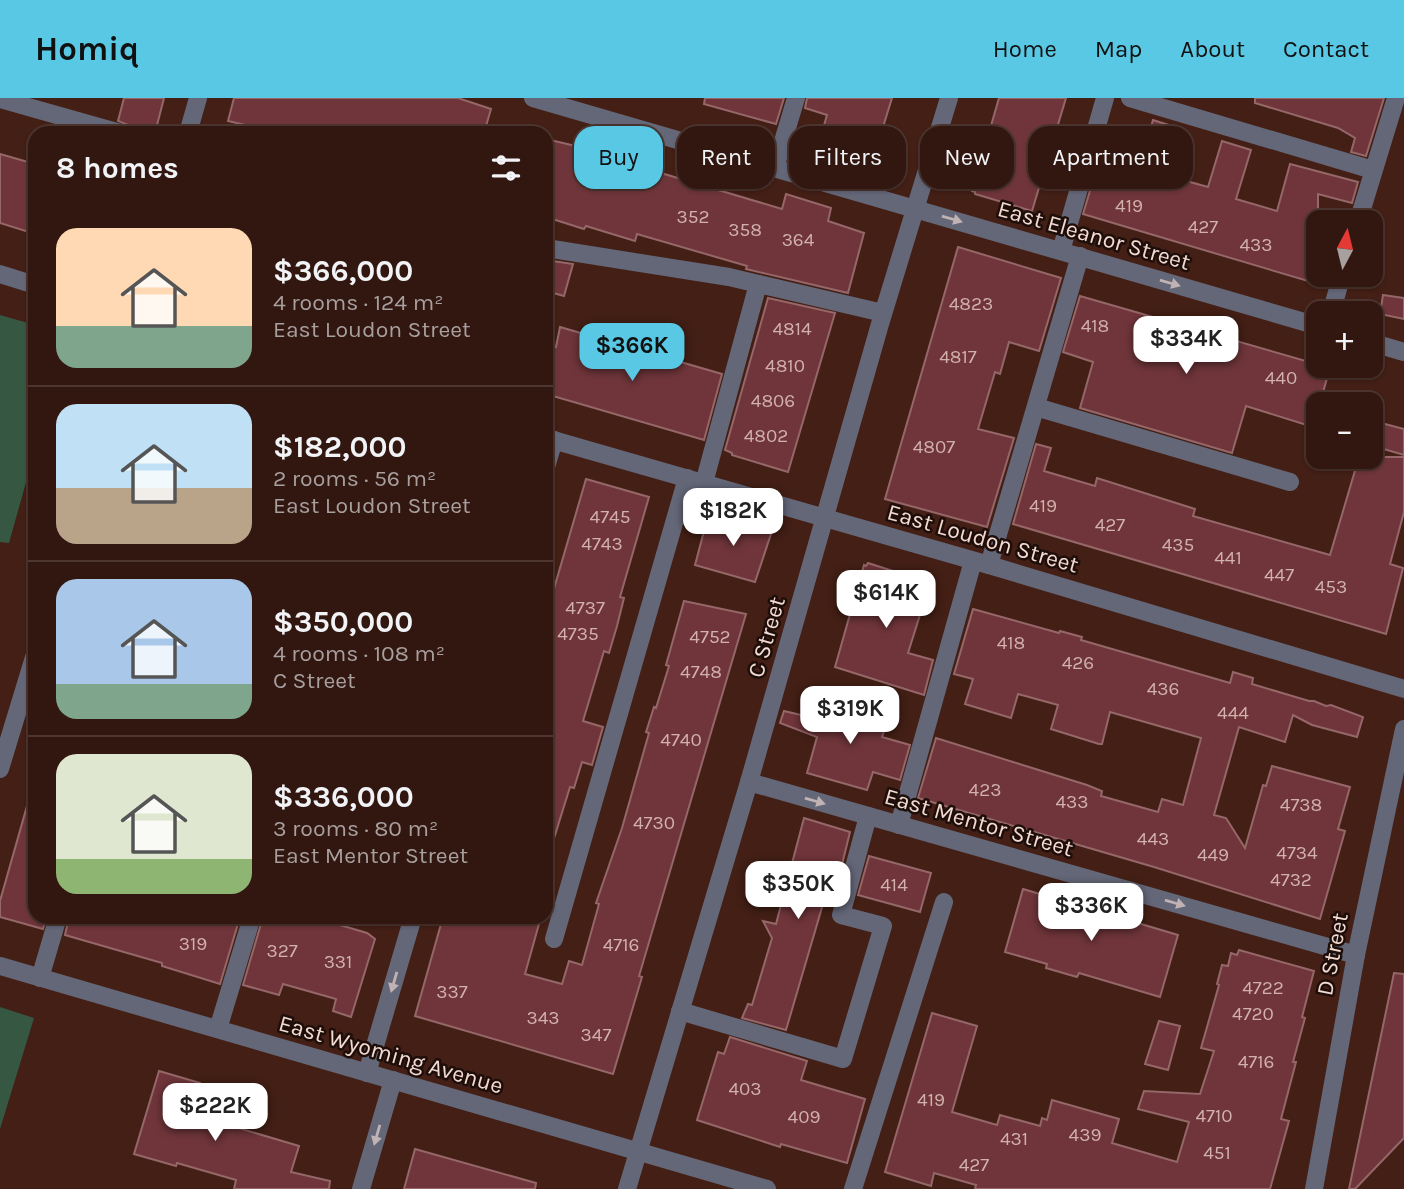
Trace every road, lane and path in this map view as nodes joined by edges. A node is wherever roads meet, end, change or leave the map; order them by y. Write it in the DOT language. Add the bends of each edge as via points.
graph roads {
  1 [pos="198,98"];
  2 [pos="533,98"];
  3 [pos="796,98"];
  4 [pos="949,98"];
  5 [pos="1105,98"];
  6 [pos="1129,98"];
  7 [pos="1396,98"];
  8 [pos="0,99"];
  9 [pos="95,126"];
  10 [pos="190,126"];
  11 [pos="677,140"];
  12 [pos="775,168"];
  13 [pos="1373,170"];
  14 [pos="916,208"];
  15 [pos="1361,210"];
  16 [pos="553,249"];
  17 [pos="1061,251"];
  18 [pos="1080,256"];
  19 [pos="0,274"];
  20 [pos="28,283"];
  21 [pos="758,284"];
  22 [pos="883,313"];
  23 [pos="1306,322"];
  24 [pos="1383,346"];
  25 [pos="1404,352"];
  26 [pos="1036,407"];
  27 [pos="553,440"];
  28 [pos="695,480"];
  29 [pos="1290,482"];
  30 [pos="827,518"];
  31 [pos="981,563"];
  32 [pos="28,677"];
  33 [pos="1404,689"];
  34 [pos="1404,729"];
  35 [pos="0,769"];
  36 [pos="749,782"];
  37 [pos="867,816"];
  38 [pos="898,825"];
  39 [pos="944,902"];
  40 [pos="56,924"];
  41 [pos="250,924"];
  42 [pos="411,924"];
  43 [pos="554,939"];
  44 [pos="1356,955"];
  45 [pos="0,966"];
  46 [pos="40,978"];
  47 [pos="680,1012"];
  48 [pos="218,1029"];
  49 [pos="367,1073"];
  50 [pos="393,1080"];
  51 [pos="638,1152"];
  52 [pos="361,1189"];
  53 [pos="627,1189"];
  54 [pos="767,1189"];
  55 [pos="853,1189"];
  56 [pos="1314,1189"];
  1 -- 10 [label="street"];
  2 -- 11 [label="street, East Eleanor Street"];
  3 -- 12 [label="street"];
  4 -- 14 [label="street, C Street"];
  5 -- 17 [label="street"];
  6 -- 13 [label="street"];
  7 -- 13 [label="street"];
  8 -- 9 [label="street"];
  12 -- 14 [label="street, East Eleanor Street"];
  13 -- 15 [label="street"];
  14 -- 17 [label="street, East Eleanor Street, one-way"];
  14 -- 22 [label="street, C Street"];
  16 -- 21 [label="street"];
  17 -- 18 [label="street, East Eleanor Street"];
  18 -- 23 [label="street, East Eleanor Street, one-way"];
  18 -- 26 [label="street"];
  19 -- 20 [label="street"];
  21 -- 22 [label="street"];
  21 -- 28 [label="street"];
  22 -- 30 [label="street, C Street"];
  24 -- 25 [label="street"];
  26 -- 29 [label="street"];
  26 -- 31 [label="street"];
  27 -- 28 [label="street, East Loudon Street"];
  28 -- 30 [label="street, East Loudon Street"];
  28 -- 43 [label="street"];
  30 -- 31 [label="street, East Loudon Street"];
  30 -- 36 [label="street, C Street"];
  31 -- 33 [label="street, East Loudon Street"];
  31 -- 38 [label="street"];
  32 -- 35 [label="street"];
  34 -- 44 [label="street, D Street"];
  36 -- 37 [label="street, East Mentor Street, one-way"];
  36 -- 47 [label="street, C Street"];
  37 -- 38 [label="street, East Mentor Street"];
  37 -- 47 [label="street" via="841,915 883,926 843,1059"];
  38 -- 44 [label="street, East Mentor Street, one-way"];
  39 -- 55 [label="street"];
  40 -- 46 [label="street"];
  41 -- 48 [label="street"];
  42 -- 49 [label="street, one-way"];
  44 -- 56 [label="street, D Street"];
  45 -- 46 [label="street, East Wyoming Avenue"];
  46 -- 48 [label="street, East Wyoming Avenue"];
  47 -- 51 [label="street, C Street"];
  48 -- 49 [label="street, East Wyoming Avenue"];
  49 -- 50 [label="street, East Wyoming Avenue"];
  50 -- 51 [label="street, East Wyoming Avenue"];
  50 -- 52 [label="street, one-way"];
  51 -- 53 [label="street, C Street"];
  51 -- 54 [label="street, East Wyoming Avenue"];
}
